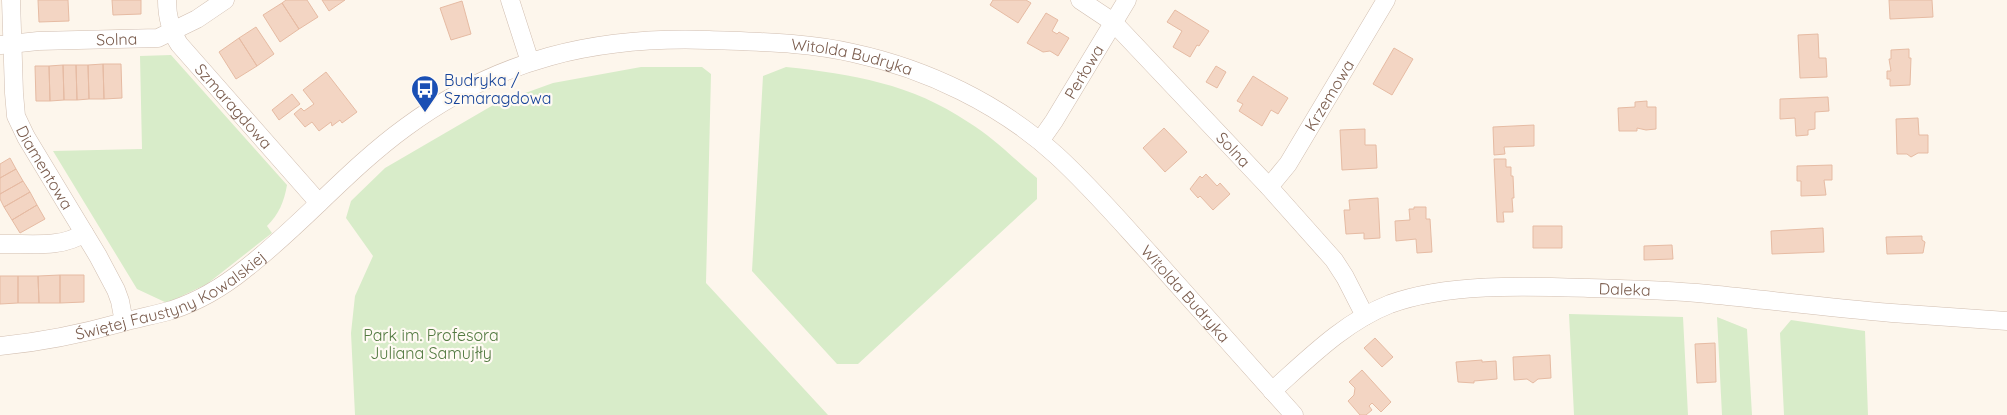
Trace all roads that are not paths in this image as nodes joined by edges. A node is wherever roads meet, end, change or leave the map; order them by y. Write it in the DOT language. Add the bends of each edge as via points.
graph roads {
  1 [pos="10,0"];
  2 [pos="167,0"];
  3 [pos="225,0"];
  4 [pos="510,0"];
  5 [pos="1080,0"];
  6 [pos="1127,0"];
  7 [pos="1386,0"];
  8 [pos="1113,22"];
  9 [pos="172,33"];
  10 [pos="6,45"];
  11 [pos="530,62"];
  12 [pos="1040,141"];
  13 [pos="1269,187"];
  14 [pos="319,203"];
  15 [pos="84,233"];
  16 [pos="0,244"];
  17 [pos="1365,316"];
  18 [pos="2007,320"];
  19 [pos="124,322"];
  20 [pos="0,346"];
  21 [pos="1272,391"];
  22 [pos="1294,415"];
  1 -- 10 [label="street, Diamentowa"];
  2 -- 9 [label="street, Szmaragdowa"];
  3 -- 9 [label="street, Solna"];
  4 -- 11 [label="street"];
  5 -- 8 [label="street, Solna"];
  6 -- 8 [label="street, Perłowa"];
  7 -- 13 [label="street, Krzemowa" via="1288,164"];
  8 -- 12 [label="street, Perłowa"];
  8 -- 13 [label="street, Solna"];
  9 -- 10 [label="street, Solna" via="155,38"];
  9 -- 14 [label="street, Szmaragdowa"];
  10 -- 15 [label="street, Diamentowa" via="16,116"];
  11 -- 12 [label="street, Witolda Budryka" via="620,41 662,39 828,48 884,61 943,82 987,105"];
  11 -- 14 [label="street, Witolda Budryka" via="470,87 425,114 382,146"];
  12 -- 21 [label="street, Witolda Budryka" via="1088,185"];
  13 -- 17 [label="street, Solna" via="1334,260"];
  14 -- 19 [label="street, Świętej Faustyny Kowalskiej" via="287,234 210,293 174,309"];
  15 -- 16 [label="street" via="62,243"];
  15 -- 19 [label="street, Diamentowa" via="116,290"];
  17 -- 18 [label="street, Daleka" via="1388,305 1431,293 1555,287 1706,293 1891,313"];
  17 -- 21 [label="street, Daleka" via="1331,339"];
  19 -- 20 [label="street, Świętej Faustyny Kowalskiej" via="61,337"];
  21 -- 22 [label="street, Witolda Budryka"];
}
